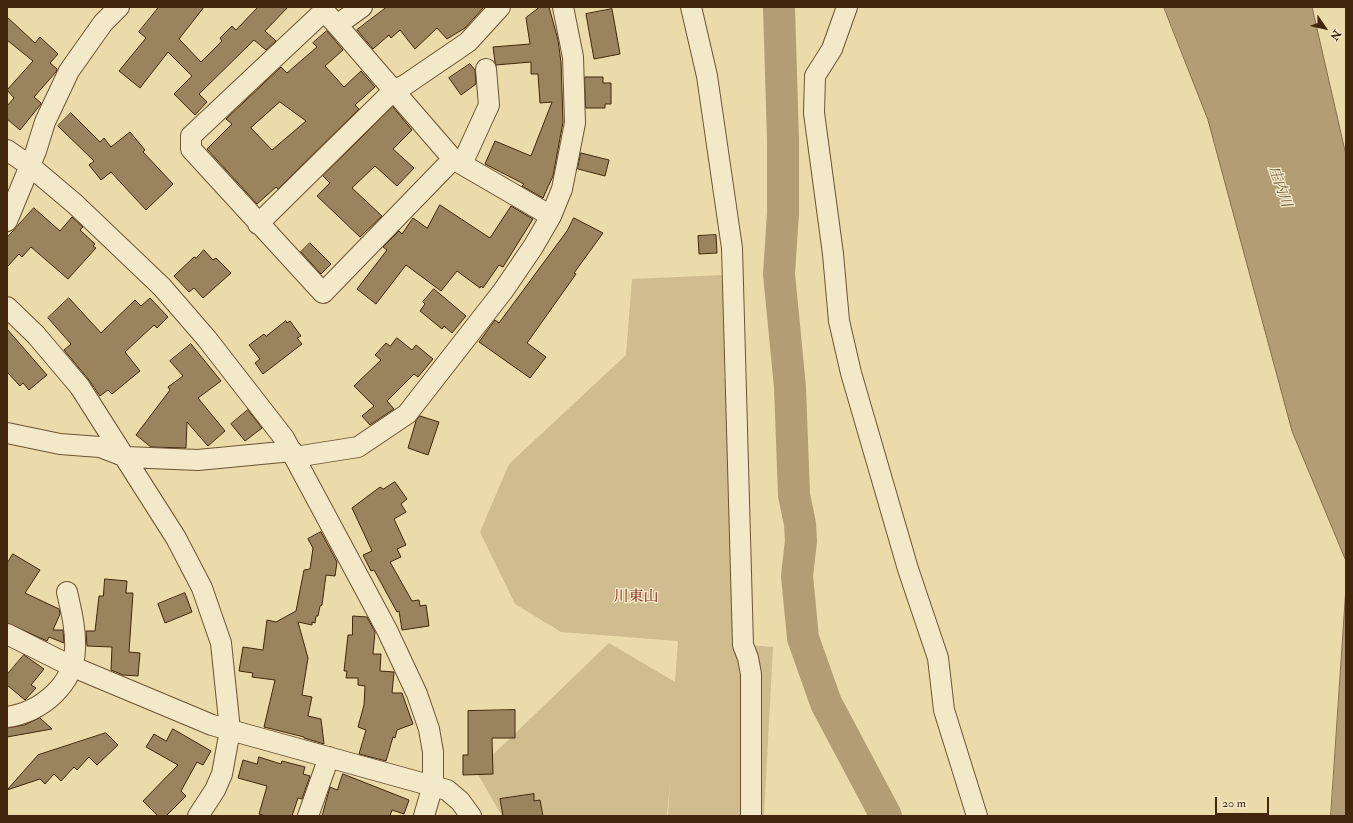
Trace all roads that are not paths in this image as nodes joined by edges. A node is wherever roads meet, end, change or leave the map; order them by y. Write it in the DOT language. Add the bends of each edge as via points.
graph roads {
  1 [pos="119,7"];
  2 [pos="362,7"];
  3 [pos="500,7"];
  4 [pos="563,7"];
  5 [pos="691,7"];
  6 [pos="847,7"];
  7 [pos="337,24"];
  8 [pos="486,70"];
  9 [pos="394,90"];
  10 [pos="7,150"];
  11 [pos="458,161"];
  12 [pos="30,166"];
  13 [pos="551,216"];
  14 [pos="7,222"];
  15 [pos="258,224"];
  16 [pos="7,307"];
  17 [pos="7,433"];
  18 [pos="294,454"];
  19 [pos="126,457"];
  20 [pos="67,592"];
  21 [pos="7,634"];
  22 [pos="72,666"];
  23 [pos="7,717"];
  24 [pos="230,730"];
  25 [pos="329,757"];
  26 [pos="432,785"];
  27 [pos="198,816"];
  28 [pos="308,816"];
  29 [pos="424,816"];
  30 [pos="471,816"];
  31 [pos="750,816"];
  32 [pos="977,816"];
  1 -- 12 [label="street" via="103,23 69,71 45,122"];
  2 -- 7 [label="street"];
  3 -- 9 [label="street" via="468,42"];
  4 -- 13 [label="street" via="573,57 575,123 562,189"];
  5 -- 31 [label="street" via="707,76 732,248 742,645 751,674"];
  6 -- 32 [label="street" via="832,49 815,76 814,113 833,254 839,321 851,372 906,561 938,658 944,710"];
  7 -- 9 [label="street"];
  7 -- 15 [label="street" via="324,11 191,136 191,149"];
  8 -- 11 [label="street" via="489,105"];
  9 -- 11 [label="street"];
  9 -- 15 [label="street"];
  10 -- 12 [label="street"];
  11 -- 13 [label="street"];
  11 -- 15 [label="street" via="323,293"];
  12 -- 14 [label="street"];
  12 -- 18 [label="street" via="80,209 162,287 246,387"];
  13 -- 18 [label="street" via="534,247 503,291 407,414 358,447"];
  16 -- 19 [label="street" via="36,335 80,387"];
  17 -- 19 [label="street" via="60,444 100,447"];
  18 -- 19 [label="street" via="198,460"];
  18 -- 26 [label="street" via="384,624 417,694 430,729 433,752"];
  19 -- 24 [label="street" via="176,538 202,588 221,643"];
  20 -- 22 [label="street" via="75,629"];
  21 -- 22 [label="street"];
  22 -- 23 [label="street" via="66,680 55,694 41,705"];
  22 -- 24 [label="street" via="155,702"];
  24 -- 25 [label="street"];
  24 -- 27 [label="street" via="222,774"];
  25 -- 26 [label="street"];
  25 -- 28 [label="street"];
  26 -- 29 [label="street"];
  26 -- 30 [label="street" via="447,790 460,801"];
}
